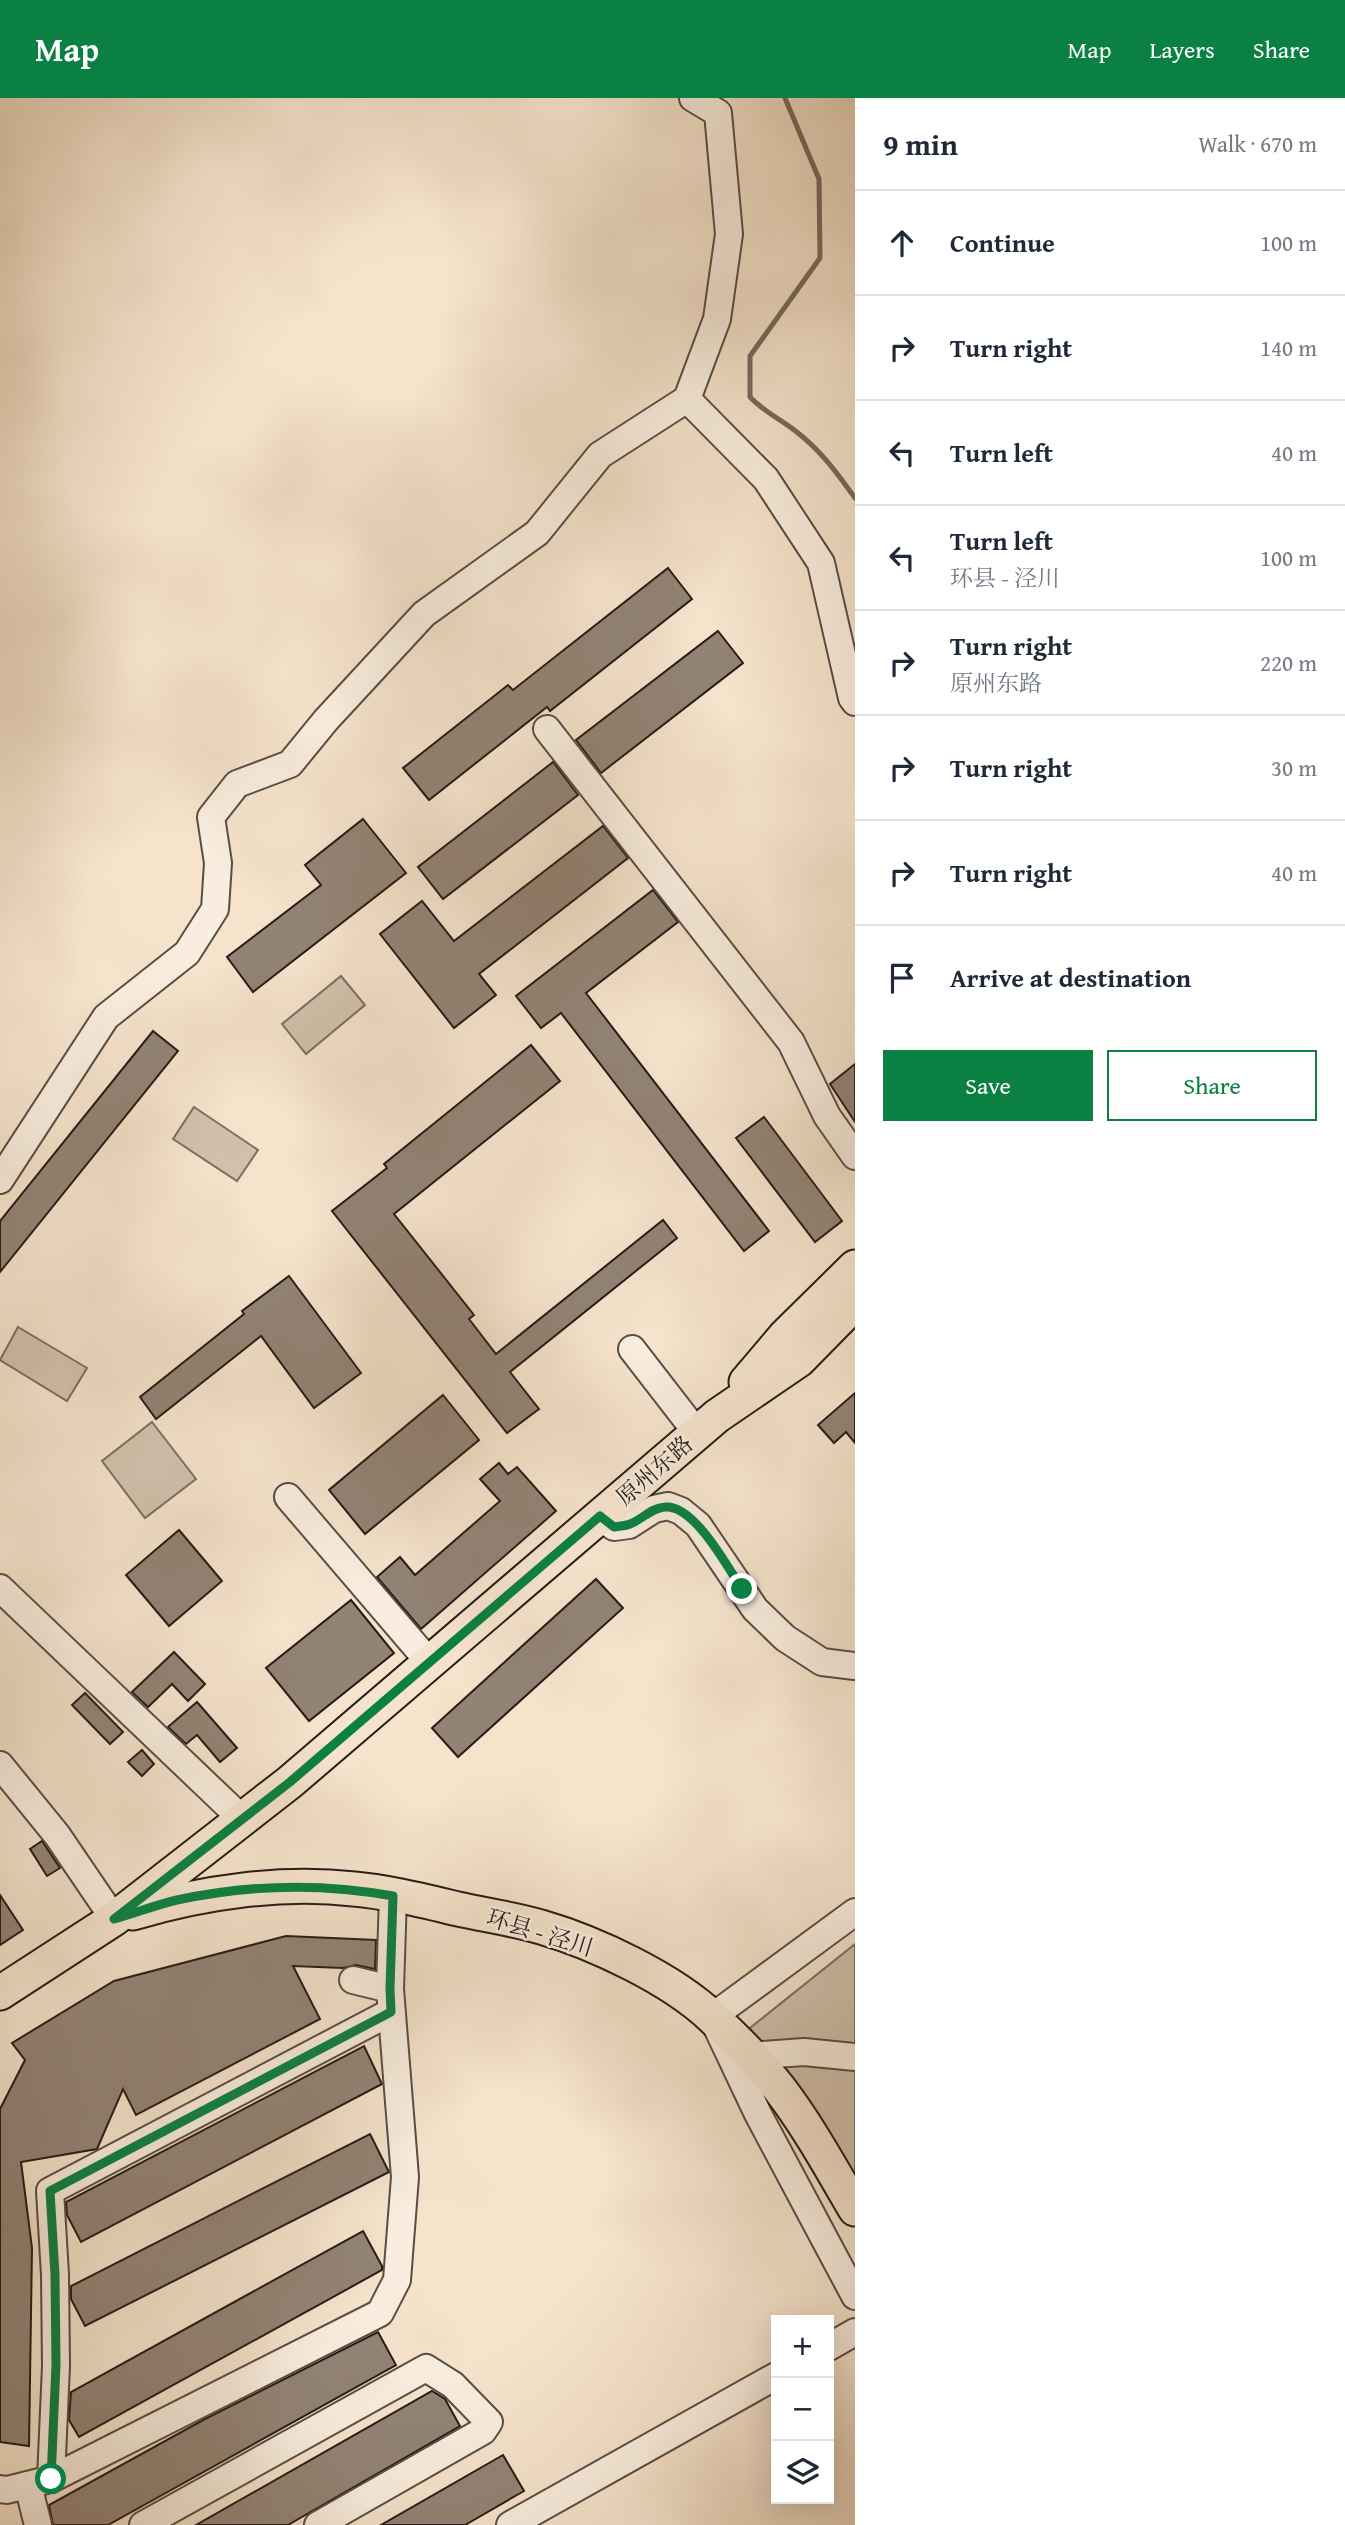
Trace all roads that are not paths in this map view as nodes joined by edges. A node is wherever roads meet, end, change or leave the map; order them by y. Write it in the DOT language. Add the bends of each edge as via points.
graph roads {
  1 [pos="693,98"];
  2 [pos="687,398"];
  3 [pos="855,702"];
  4 [pos="547,729"];
  5 [pos="855,1156"];
  6 [pos="0,1180"];
  7 [pos="855,1268"];
  8 [pos="855,1303"];
  9 [pos="632,1349"];
  10 [pos="707,1424"];
  11 [pos="288,1497"];
  12 [pos="600,1516"];
  13 [pos="0,1588"];
  14 [pos="430,1662"];
  15 [pos="855,1666"];
  16 [pos="0,1765"];
  17 [pos="241,1818"];
  18 [pos="393,1896"];
  19 [pos="855,1912"];
  20 [pos="114,1919"];
  21 [pos="353,1980"];
  22 [pos="0,1993"];
  23 [pos="391,2001"];
  24 [pos="712,2017"];
  25 [pos="749,2056"];
  26 [pos="855,2057"];
  27 [pos="855,2209"];
  28 [pos="855,2296"];
  29 [pos="855,2332"];
  30 [pos="834,2344"];
  31 [pos="772,2378"];
  32 [pos="39,2482"];
  33 [pos="0,2489"];
  34 [pos="38,2525"];
  35 [pos="144,2525"];
  36 [pos="318,2525"];
  37 [pos="510,2525"];
  1 -- 2 [label="street" via="718,113 729,234 717,318"];
  2 -- 3 [label="street" via="766,479 821,563"];
  2 -- 6 [label="street" via="600,456 537,533 424,614 290,764 237,784 211,817 218,863 215,909 187,953 106,1017"];
  4 -- 5 [label="street" via="791,1042 827,1116"];
  7 -- 10 [label="main road, 原州东路" via="785,1336"];
  8 -- 10 [label="main road, 原州东路" via="799,1360"];
  9 -- 10 [label="street"];
  10 -- 12 [label="main road, 原州东路"];
  11 -- 14 [label="street"];
  12 -- 14 [label="main road, 原州东路"];
  12 -- 15 [label="street" via="614,1527 629,1525 654,1509 668,1506 681,1510 698,1525 755,1609 785,1638 822,1662"];
  13 -- 17 [label="street"];
  14 -- 17 [label="main road, 原州东路"];
  16 -- 20 [label="street" via="57,1835"];
  17 -- 20 [label="main road, 原州东路"];
  18 -- 20 [label="main road, 环县 - 泾川" via="353,1889 287,1887 176,1900"];
  18 -- 23 [label="street"];
  18 -- 24 [label="main road, 环县 - 泾川" via="541,1927 600,1949 671,1985"];
  19 -- 24 [label="street"];
  20 -- 22 [label="main road, 原州东路"];
  21 -- 23 [label="street"];
  23 -- 32 [label="street" via="50,2191 56,2365"];
  23 -- 32 [label="street" via="405,2176 397,2280 380,2313"];
  24 -- 25 [label="main road, 环县 - 泾川"];
  24 -- 28 [label="street"];
  25 -- 26 [label="street" via="804,2052"];
  25 -- 27 [label="main road, 环县 - 泾川" via="778,2087"];
  29 -- 30 [label="street"];
  31 -- 37 [label="street"];
  32 -- 33 [label="street"];
  32 -- 34 [label="street"];
  35 -- 36 [label="street" via="426,2368 453,2385 489,2422 483,2431"];
}
